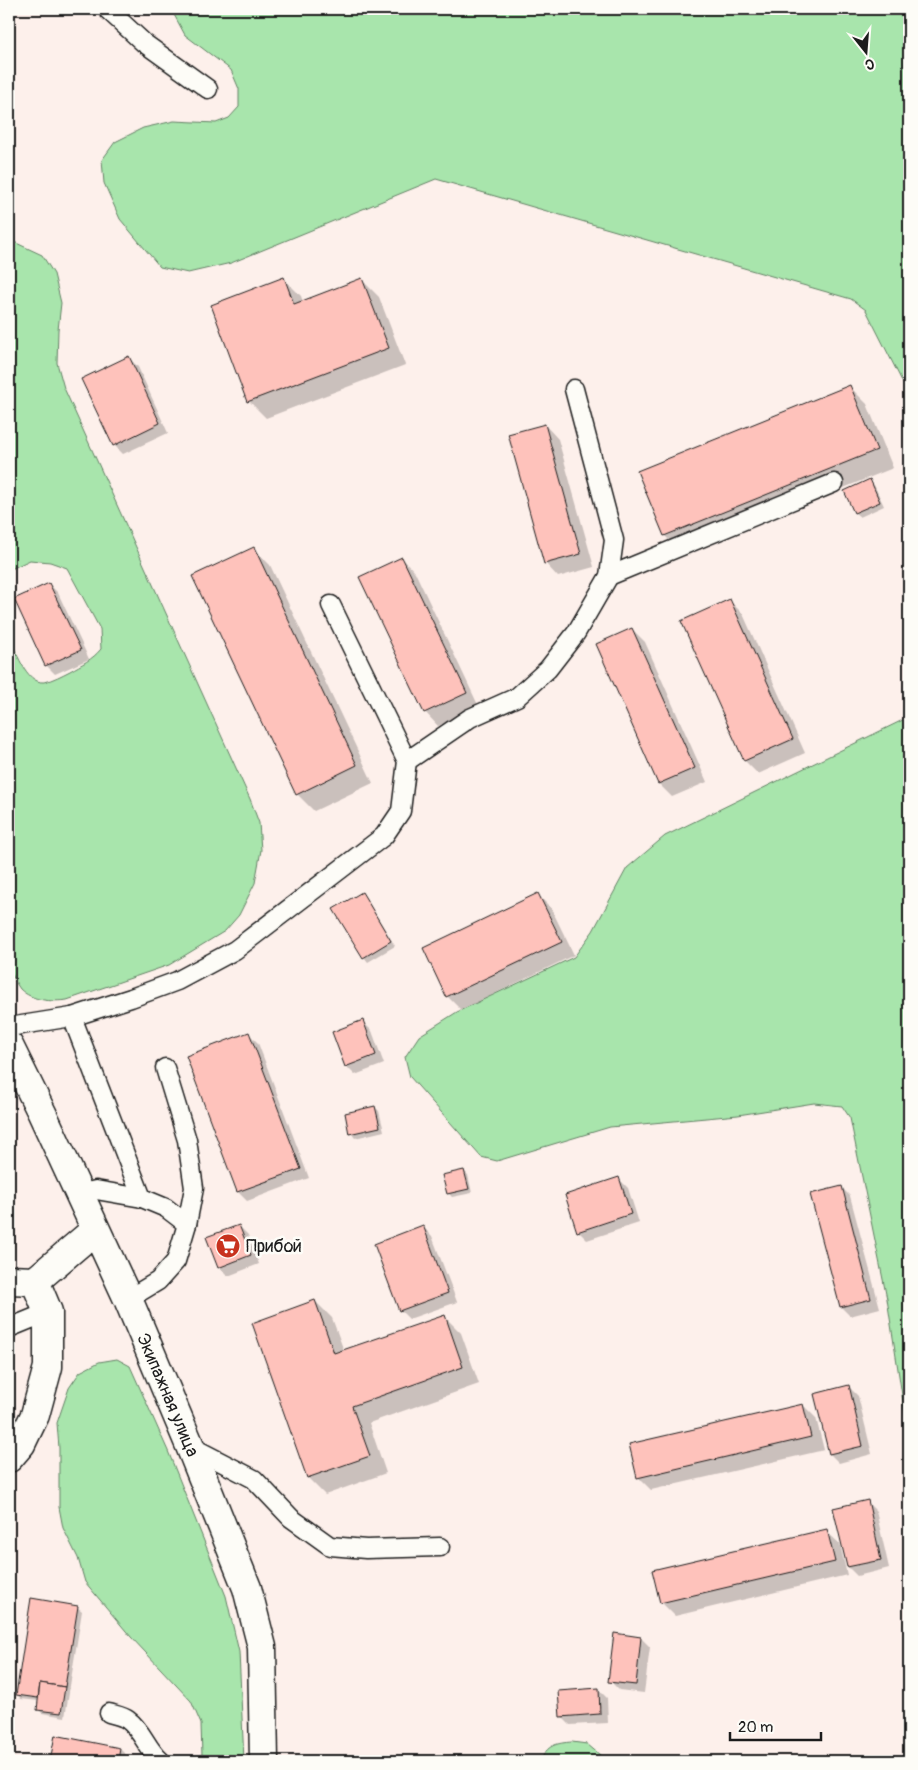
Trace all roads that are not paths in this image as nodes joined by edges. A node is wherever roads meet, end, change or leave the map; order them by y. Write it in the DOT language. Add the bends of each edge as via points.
graph roads {
  1 [pos="107,9"];
  2 [pos="208,89"];
  3 [pos="574,389"];
  4 [pos="834,483"];
  5 [pos="609,576"];
  6 [pos="331,605"];
  7 [pos="407,761"];
  8 [pos="72,1017"];
  9 [pos="9,1027"];
  10 [pos="9,1046"];
  11 [pos="166,1068"];
  12 [pos="79,1194"];
  13 [pos="142,1198"];
  14 [pos="187,1224"];
  15 [pos="95,1230"];
  16 [pos="22,1280"];
  17 [pos="128,1299"];
  18 [pos="48,1312"];
  19 [pos="9,1328"];
  20 [pos="190,1446"];
  21 [pos="9,1458"];
  22 [pos="440,1547"];
  23 [pos="109,1713"];
  24 [pos="161,1761"];
  25 [pos="264,1761"];
  1 -- 2 [label="lane" via="144,43"];
  3 -- 5 [label="lane" via="614,540"];
  4 -- 5 [label="lane"];
  5 -- 7 [label="lane" via="576,633 548,669 517,697 470,718"];
  6 -- 7 [label="lane"];
  7 -- 8 [label="lane" via="401,811 384,836 234,950 177,980"];
  8 -- 9 [label="lane"];
  8 -- 13 [label="lane"];
  10 -- 12 [label="main road, Экипажная улица"];
  11 -- 14 [label="lane" via="187,1140 194,1188"];
  12 -- 13 [label="lane" via="96,1190"];
  12 -- 15 [label="main road, Экипажная улица"];
  13 -- 14 [label="lane" via="166,1208"];
  14 -- 17 [label="lane" via="176,1261 158,1281"];
  15 -- 16 [label="main road"];
  15 -- 17 [label="main road, Экипажная улица"];
  16 -- 18 [label="main road"];
  17 -- 20 [label="main road, Экипажная улица"];
  18 -- 19 [label="lane"];
  18 -- 21 [label="main road" via="48,1367 35,1415 21,1444"];
  20 -- 22 [label="lane" via="254,1479 291,1518 330,1546 366,1549"];
  20 -- 25 [label="main road, Экипажная улица" via="247,1588 262,1647"];
  23 -- 24 [label="lane" via="127,1719"];
}
